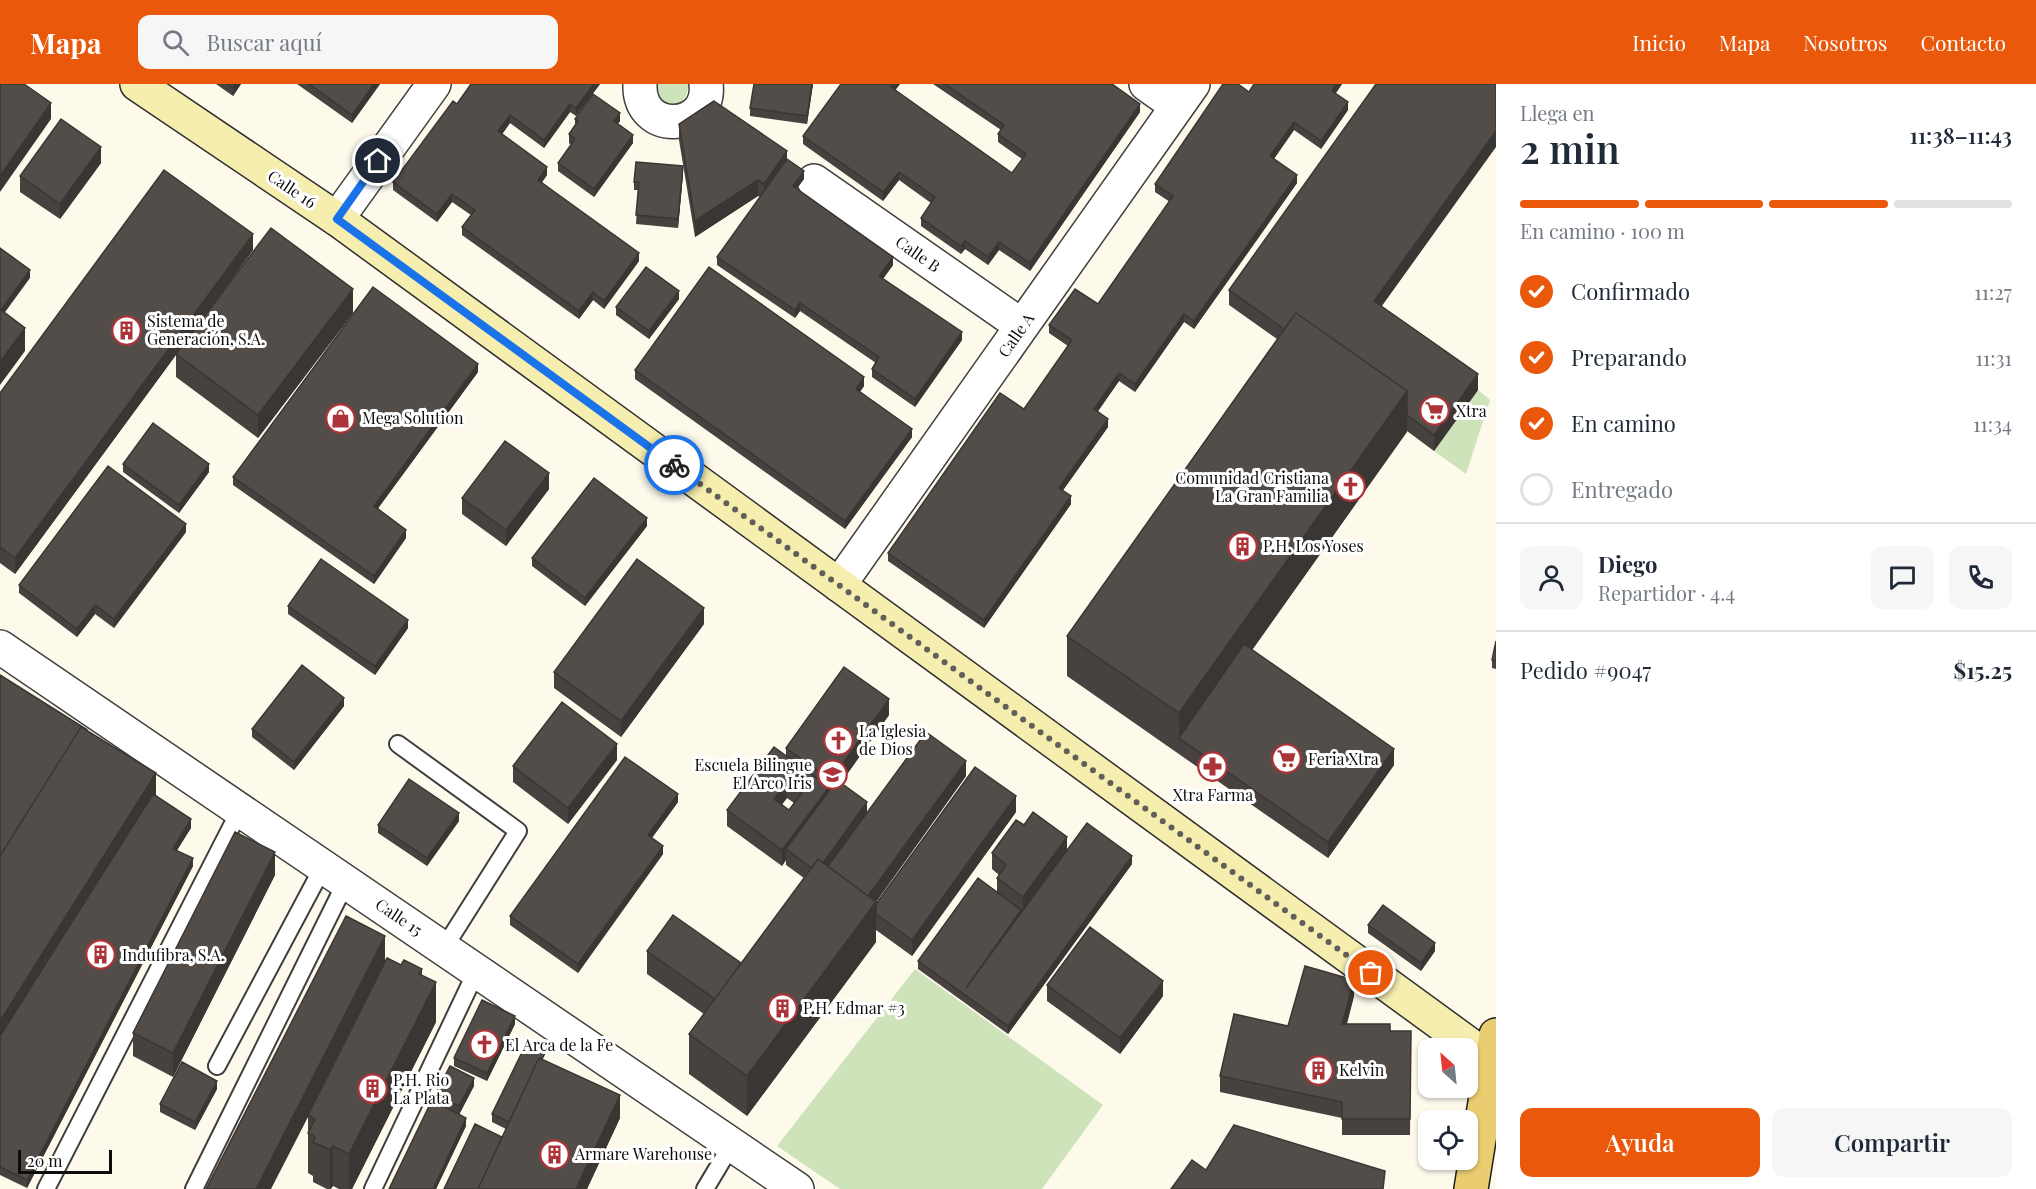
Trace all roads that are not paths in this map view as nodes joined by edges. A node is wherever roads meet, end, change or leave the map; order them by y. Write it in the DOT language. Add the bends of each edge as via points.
graph roads {
  1 [pos="137,84"];
  2 [pos="434,84"];
  3 [pos="640,84"];
  4 [pos="705,84"];
  5 [pos="1146,84"];
  6 [pos="1185,95"];
  7 [pos="814,181"];
  8 [pos="337,219"];
  9 [pos="1022,326"];
  10 [pos="839,585"];
  11 [pos="0,647"];
  12 [pos="398,744"];
  13 [pos="240,810"];
  14 [pos="335,874"];
  15 [pos="444,948"];
  16 [pos="477,970"];
  17 [pos="1494,1048"];
  18 [pos="217,1066"];
  19 [pos="732,1144"];
  20 [pos="46,1189"];
  21 [pos="194,1189"];
  22 [pos="373,1189"];
  23 [pos="705,1189"];
  24 [pos="797,1189"];
  25 [pos="1471,1189"];
  1 -- 8 [label="main road, Calle 16"];
  2 -- 8 [label="street"];
  3 -- 4 [label="street" via="643,105 650,114 670,122 691,117 699,109"];
  5 -- 6 [label="street"];
  6 -- 9 [label="street, Calle A"];
  7 -- 9 [label="street, Calle B"];
  8 -- 10 [label="main road, Calle 16"];
  9 -- 10 [label="street, Calle A"];
  10 -- 17 [label="main road, Calle 16"];
  11 -- 13 [label="street, Calle 15"];
  12 -- 15 [label="lane" via="518,831"];
  13 -- 14 [label="street, Calle 15"];
  13 -- 20 [label="lane"];
  14 -- 15 [label="street, Calle 15"];
  14 -- 18 [label="lane"];
  14 -- 21 [label="lane"];
  15 -- 16 [label="street, Calle 15"];
  16 -- 19 [label="street, Calle 15"];
  16 -- 22 [label="lane"];
  17 -- 25 [label="main road"];
  19 -- 23 [label="lane"];
  19 -- 24 [label="street, Calle 15"];
}
